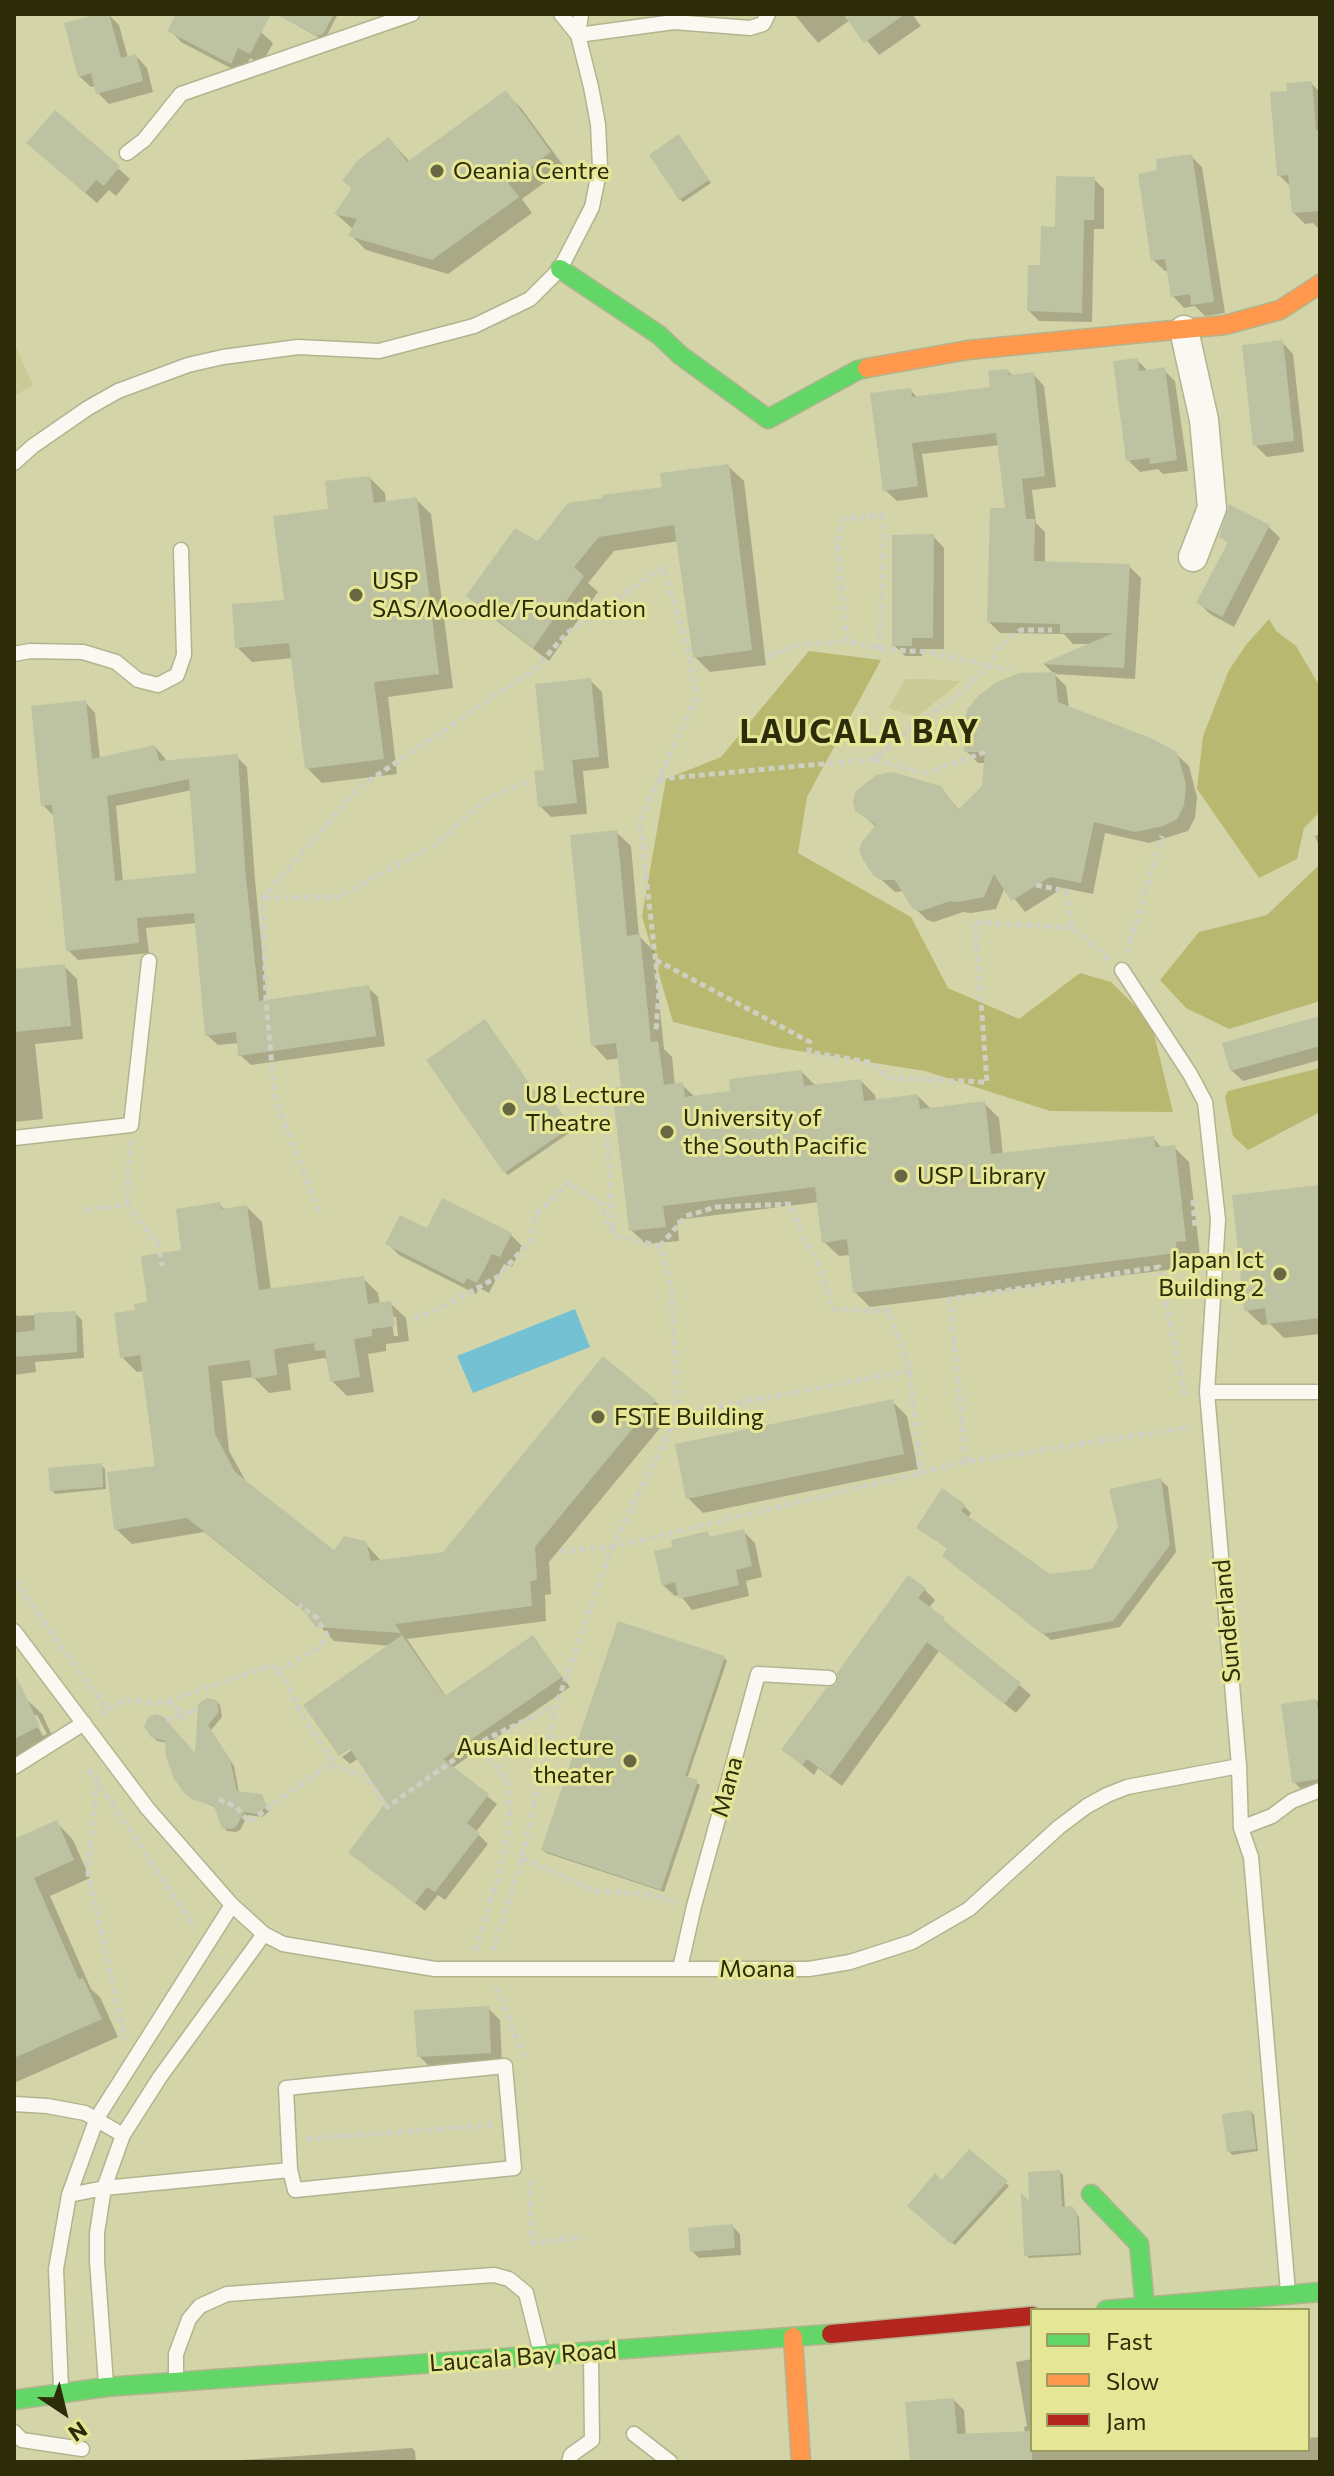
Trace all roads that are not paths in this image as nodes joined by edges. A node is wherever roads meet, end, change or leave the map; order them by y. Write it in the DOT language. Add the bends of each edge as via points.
graph roads {
  1 [pos="412,14"];
  2 [pos="561,14"];
  3 [pos="581,14"];
  4 [pos="768,14"];
  5 [pos="578,35"];
  6 [pos="127,153"];
  7 [pos="560,269"];
  8 [pos="1320,284"];
  9 [pos="1184,330"];
  10 [pos="14,463"];
  11 [pos="181,550"];
  12 [pos="1193,557"];
  13 [pos="14,654"];
  14 [pos="149,961"];
  15 [pos="1122,970"];
  16 [pos="14,1138"];
  17 [pos="1207,1392"];
  18 [pos="1320,1392"];
  19 [pos="14,1631"];
  20 [pos="829,1678"];
  21 [pos="84,1723"];
  22 [pos="1239,1766"];
  23 [pos="14,1767"];
  24 [pos="1320,1790"];
  25 [pos="1241,1828"];
  26 [pos="232,1905"];
  27 [pos="264,1934"];
  28 [pos="680,1968"];
  29 [pos="14,2104"];
  30 [pos="97,2118"];
  31 [pos="123,2135"];
  32 [pos="290,2170"];
  33 [pos="104,2188"];
  34 [pos="1091,2194"];
  35 [pos="69,2195"];
  36 [pos="1320,2292"];
  37 [pos="1289,2293"];
  38 [pos="1145,2307"];
  39 [pos="1132,2308"];
  40 [pos="1030,2316"];
  41 [pos="793,2337"];
  42 [pos="591,2352"];
  43 [pos="541,2355"];
  44 [pos="176,2382"];
  45 [pos="106,2387"];
  46 [pos="61,2392"];
  47 [pos="14,2400"];
  48 [pos="14,2432"];
  49 [pos="634,2434"];
  50 [pos="82,2449"];
  51 [pos="569,2462"];
  52 [pos="670,2462"];
  53 [pos="801,2462"];
  1 -- 6 [label="lane" via="181,94"];
  2 -- 5 [label="lane"];
  3 -- 5 [label="lane"];
  4 -- 5 [label="lane" via="763,24 750,28 674,22"];
  5 -- 7 [label="lane" via="598,124 600,167 592,207"];
  7 -- 9 [label="main road" via="659,335 768,419 858,370 901,360"];
  7 -- 10 [label="lane" via="530,299 451,333 379,351 298,347 223,357 151,378 88,408"];
  8 -- 9 [label="main road" via="1280,310"];
  9 -- 12 [label="street" via="1204,420 1212,508"];
  11 -- 13 [label="lane" via="184,655 177,675 158,685 138,680 116,662 83,652"];
  14 -- 16 [label="lane" via="131,1125"];
  15 -- 17 [label="lane, Sunderland" via="1205,1102 1218,1220"];
  17 -- 18 [label="lane"];
  17 -- 22 [label="lane, Sunderland"];
  19 -- 21 [label="lane, Moana"];
  20 -- 28 [label="lane, Mana" via="758,1674"];
  21 -- 23 [label="lane"];
  21 -- 26 [label="lane, Moana" via="148,1809"];
  22 -- 25 [label="lane, Sunderland"];
  22 -- 28 [label="lane, Moana" via="1127,1787 1087,1806 969,1909 912,1942 829,1967"];
  24 -- 25 [label="lane"];
  25 -- 37 [label="lane, Sunderland" via="1251,1857"];
  26 -- 27 [label="lane, Moana"];
  26 -- 30 [label="lane"];
  27 -- 28 [label="lane, Moana" via="283,1944 435,1969"];
  27 -- 31 [label="lane"];
  29 -- 30 [label="lane"];
  30 -- 31 [label="lane"];
  30 -- 35 [label="lane"];
  31 -- 33 [label="lane"];
  32 -- 32 [label="lane" via="286,2088 505,2066 514,2168 295,2190"];
  32 -- 33 [label="lane"];
  33 -- 35 [label="lane"];
  33 -- 45 [label="lane" via="97,2261"];
  34 -- 38 [label="main road" via="1139,2244"];
  35 -- 46 [label="lane" via="56,2269"];
  36 -- 37 [label="main road"];
  37 -- 38 [label="main road"];
  38 -- 39 [label="main road"];
  40 -- 41 [label="main road, Laucala Bay Road"];
  41 -- 42 [label="main road, Laucala Bay Road"];
  41 -- 53 [label="main road"];
  42 -- 43 [label="main road, Laucala Bay Road"];
  42 -- 51 [label="lane" via="592,2440"];
  43 -- 44 [label="main road, Laucala Bay Road"];
  43 -- 44 [label="lane" via="526,2293 494,2275 243,2293 212,2299 189,2319 176,2354"];
  44 -- 45 [label="main road, Laucala Bay Road"];
  45 -- 46 [label="main road, Laucala Bay Road"];
  46 -- 47 [label="main road, Laucala Bay Road"];
  48 -- 50 [label="lane" via="22,2440"];
  49 -- 52 [label="lane"];
}
